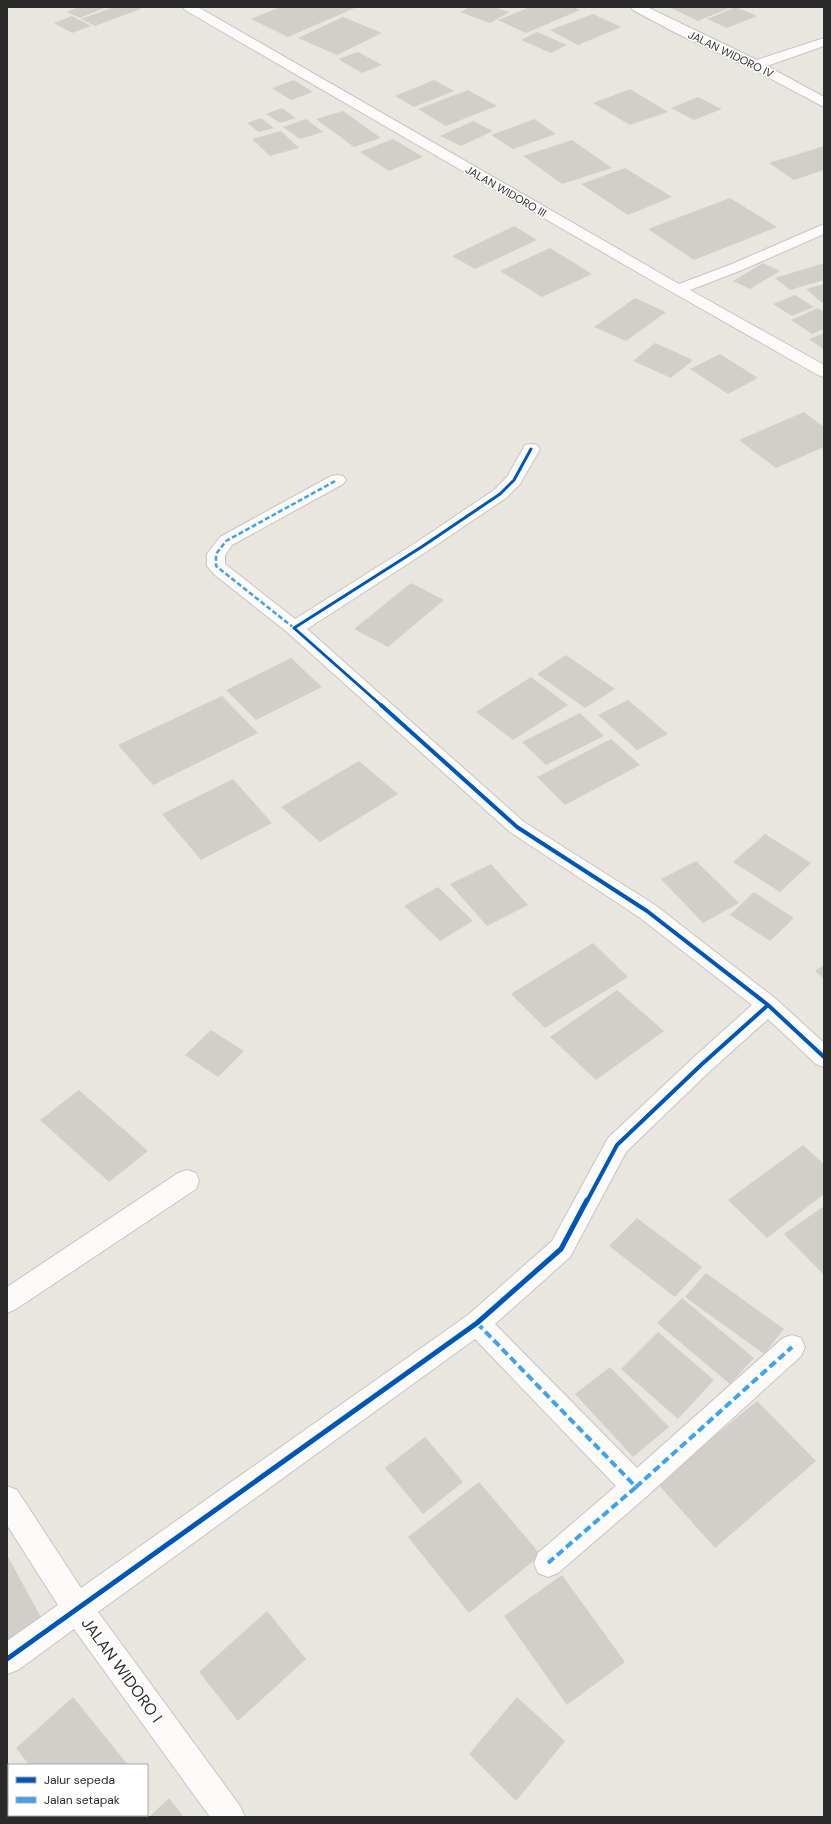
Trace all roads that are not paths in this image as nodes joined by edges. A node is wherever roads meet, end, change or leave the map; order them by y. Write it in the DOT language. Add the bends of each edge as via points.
graph roads {
  1 [pos="189,7"];
  2 [pos="637,7"];
  3 [pos="824,42"];
  4 [pos="756,65"];
  5 [pos="824,103"];
  6 [pos="824,228"];
  7 [pos="679,289"];
  8 [pos="824,372"];
  9 [pos="531,449"];
  10 [pos="337,480"];
  11 [pos="294,628"];
  12 [pos="768,1005"];
  13 [pos="824,1057"];
  14 [pos="187,1181"];
  15 [pos="7,1301"];
  16 [pos="477,1323"];
  17 [pos="792,1347"];
  18 [pos="636,1487"];
  19 [pos="7,1500"];
  20 [pos="548,1563"];
  21 [pos="77,1608"];
  22 [pos="7,1659"];
  23 [pos="229,1817"];
  1 -- 7 [label="street, JALAN WIDORO III"];
  2 -- 4 [label="street, JALAN WIDORO IV"];
  3 -- 4 [label="street"];
  4 -- 5 [label="street, JALAN WIDORO IV"];
  6 -- 7 [label="street" via="737,267"];
  7 -- 8 [label="street, JALAN WIDORO III"];
  9 -- 11 [label="street" via="514,480 500,494"];
  10 -- 11 [label="street" via="226,541 216,554 216,566"];
  11 -- 12 [label="street" via="517,827 647,911"];
  12 -- 13 [label="street"];
  12 -- 16 [label="street" via="617,1144 561,1249"];
  14 -- 15 [label="street"];
  16 -- 18 [label="street"];
  16 -- 21 [label="street"];
  17 -- 18 [label="street"];
  18 -- 20 [label="street"];
  19 -- 21 [label="street, JALAN WIDORO I"];
  21 -- 22 [label="street"];
  21 -- 23 [label="street, JALAN WIDORO I"];
}
